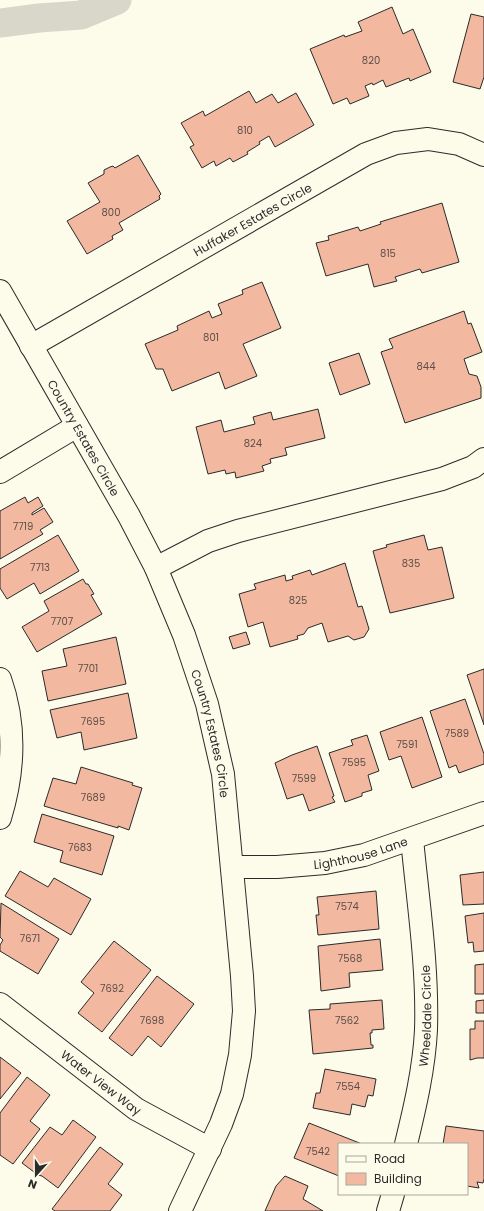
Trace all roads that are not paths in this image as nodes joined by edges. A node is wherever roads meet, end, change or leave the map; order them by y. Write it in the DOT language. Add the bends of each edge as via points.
graph roads {
  1 [pos="484,155"];
  2 [pos="0,291"];
  3 [pos="32,346"];
  4 [pos="77,426"];
  5 [pos="484,459"];
  6 [pos="0,472"];
  7 [pos="156,568"];
  8 [pos="0,679"];
  9 [pos="484,813"];
  10 [pos="0,818"];
  11 [pos="412,839"];
  12 [pos="232,867"];
  13 [pos="0,1004"];
  14 [pos="406,1143"];
  15 [pos="210,1149"];
  16 [pos="393,1195"];
  17 [pos="180,1211"];
  18 [pos="388,1211"];
  1 -- 3 [label="street, Huffaker Estates Circle" via="459,144 428,139 396,143 366,154"];
  2 -- 3 [label="street, Country Estates Circle"];
  3 -- 4 [label="street, Country Estates Circle"];
  4 -- 6 [label="street"];
  4 -- 7 [label="street, Country Estates Circle"];
  5 -- 7 [label="street" via="473,467 442,479 238,531 202,544"];
  7 -- 12 [label="street, Country Estates Circle" via="184,634 207,704 222,774"];
  8 -- 10 [label="street" via="11,722 12,761 7,796"];
  9 -- 11 [label="street, Lighthouse Lane"];
  11 -- 12 [label="street, Lighthouse Lane" via="364,855 325,863"];
  11 -- 14 [label="street, Wheeldale Circle" via="425,968 426,1031 418,1092"];
  12 -- 15 [label="street, Country Estates Circle" via="244,1011 240,1055 232,1094"];
  13 -- 15 [label="street, Water View Way" via="136,1109"];
  15 -- 17 [label="street, Country Estates Circle"];
  16 -- 18 [label="street"];
}
